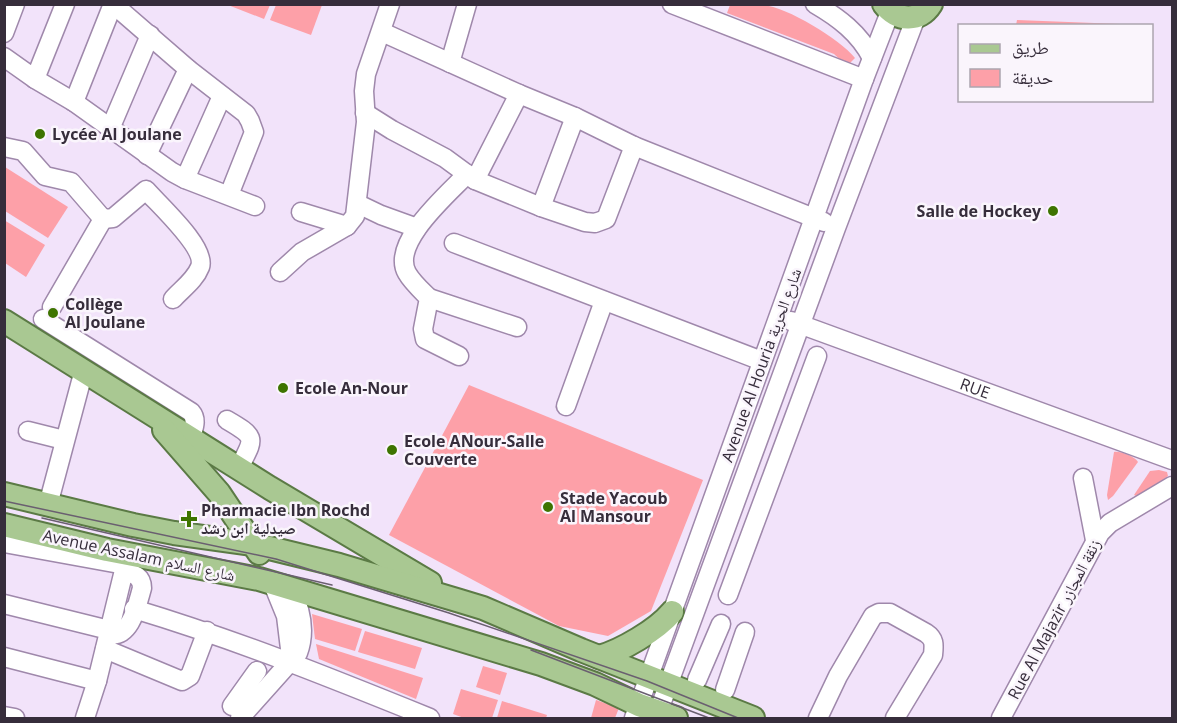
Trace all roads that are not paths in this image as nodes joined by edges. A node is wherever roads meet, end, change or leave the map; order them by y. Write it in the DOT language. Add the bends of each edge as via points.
graph roads {
  1 [pos="15,4"];
  2 [pos="64,4"];
  3 [pos="113,4"];
  4 [pos="390,4"];
  5 [pos="467,4"];
  6 [pos="672,4"];
  7 [pos="815,4"];
  8 [pos="887,8"];
  9 [pos="930,9"];
  10 [pos="382,32"];
  11 [pos="4,33"];
  12 [pos="150,35"];
  13 [pos="4,57"];
  14 [pos="872,58"];
  15 [pos="450,63"];
  16 [pos="188,69"];
  17 [pos="35,79"];
  18 [pos="864,79"];
  19 [pos="519,94"];
  20 [pos="222,96"];
  21 [pos="74,102"];
  22 [pos="365,113"];
  23 [pos="575,117"];
  24 [pos="110,129"];
  25 [pos="634,146"];
  26 [pos="4,147"];
  27 [pos="147,155"];
  28 [pos="471,177"];
  29 [pos="185,179"];
  30 [pos="229,195"];
  31 [pos="358,204"];
  32 [pos="255,206"];
  33 [pos="541,207"];
  34 [pos="301,212"];
  35 [pos="814,218"];
  36 [pos="103,219"];
  37 [pos="347,226"];
  38 [pos="417,228"];
  39 [pos="836,228"];
  40 [pos="454,243"];
  41 [pos="280,272"];
  42 [pos="429,298"];
  43 [pos="173,299"];
  44 [pos="604,301"];
  45 [pos="779,316"];
  46 [pos="44,319"];
  47 [pos="4,321"];
  48 [pos="801,324"];
  49 [pos="517,327"];
  50 [pos="459,356"];
  51 [pos="817,356"];
  52 [pos="762,361"];
  53 [pos="784,369"];
  54 [pos="96,370"];
  55 [pos="808,378"];
  56 [pos="566,406"];
  57 [pos="147,410"];
  58 [pos="227,420"];
  59 [pos="28,431"];
  60 [pos="64,440"];
  61 [pos="200,444"];
  62 [pos="1173,460"];
  63 [pos="239,468"];
  64 [pos="1083,478"];
  65 [pos="1173,486"];
  66 [pos="4,494"];
  67 [pos="48,505"];
  68 [pos="4,525"];
  69 [pos="1095,540"];
  70 [pos="4,543"];
  71 [pos="262,546"];
  72 [pos="126,563"];
  73 [pos="282,586"];
  74 [pos="728,595"];
  75 [pos="460,601"];
  76 [pos="4,604"];
  77 [pos="134,609"];
  78 [pos="672,612"];
  79 [pos="721,624"];
  80 [pos="207,631"];
  81 [pos="745,632"];
  82 [pos="686,637"];
  83 [pos="107,638"];
  84 [pos="712,645"];
  85 [pos="738,654"];
  86 [pos="296,655"];
  87 [pos="4,657"];
  88 [pos="599,657"];
  89 [pos="257,671"];
  90 [pos="697,680"];
  91 [pos="97,681"];
  92 [pos="659,681"];
  93 [pos="725,690"];
  94 [pos="251,694"];
  95 [pos="236,712"];
  96 [pos="653,714"];
  97 [pos="4,716"];
  98 [pos="15,718"];
  99 [pos="86,718"];
  100 [pos="430,718"];
  101 [pos="753,718"];
  102 [pos="818,718"];
  103 [pos="895,718"];
  104 [pos="1001,718"];
  1 -- 11 [label="street"];
  2 -- 17 [label="street"];
  3 -- 12 [label="street"];
  3 -- 21 [label="street"];
  4 -- 10 [label="street"];
  5 -- 15 [label="street"];
  6 -- 18 [label="street"];
  7 -- 14 [label="street" via="854,32"];
  8 -- 9 [label="main road" via="902,18"];
  8 -- 14 [label="street, Avenue Al Houria شارع الحرية"];
  9 -- 39 [label="street, Avenue Al Houria شارع الحرية"];
  10 -- 15 [label="street"];
  10 -- 22 [label="street" via="366,74"];
  12 -- 16 [label="street"];
  12 -- 24 [label="street"];
  13 -- 17 [label="street"];
  14 -- 18 [label="street, Avenue Al Houria شارع الحرية"];
  15 -- 19 [label="street"];
  16 -- 20 [label="street"];
  16 -- 27 [label="street"];
  17 -- 21 [label="street"];
  18 -- 35 [label="street, Avenue Al Houria شارع الحرية"];
  19 -- 23 [label="street"];
  19 -- 28 [label="street"];
  20 -- 29 [label="street"];
  20 -- 30 [label="street" via="246,114 254,132"];
  21 -- 24 [label="street"];
  22 -- 28 [label="street"];
  22 -- 31 [label="street"];
  23 -- 25 [label="street"];
  23 -- 33 [label="street"];
  24 -- 27 [label="street"];
  25 -- 33 [label="street" via="606,219 585,222"];
  25 -- 35 [label="street"];
  26 -- 36 [label="street" via="23,151 45,176 71,182"];
  27 -- 29 [label="street"];
  28 -- 33 [label="street"];
  28 -- 38 [label="street"];
  29 -- 30 [label="street"];
  30 -- 32 [label="street"];
  31 -- 37 [label="street"];
  31 -- 38 [label="street"];
  34 -- 37 [label="street"];
  35 -- 39 [label="street"];
  35 -- 45 [label="street, Avenue Al Houria شارع الحرية"];
  36 -- 43 [label="street" via="113,218 146,190 197,246 202,259 200,269"];
  36 -- 46 [label="street"];
  37 -- 41 [label="street" via="302,252"];
  38 -- 42 [label="street" via="404,249 404,262 407,273"];
  39 -- 48 [label="street, Avenue Al Houria شارع الحرية"];
  40 -- 44 [label="street"];
  42 -- 49 [label="street"];
  42 -- 50 [label="street" via="425,339"];
  44 -- 52 [label="street"];
  44 -- 56 [label="street"];
  45 -- 48 [label="street, RUE"];
  45 -- 52 [label="street, Avenue Al Houria شارع الحرية"];
  46 -- 47 [label="main road"];
  46 -- 54 [label="main road"];
  48 -- 53 [label="street, Avenue Al Houria شارع الحرية"];
  48 -- 62 [label="street, RUE"];
  51 -- 55 [label="street"];
  52 -- 78 [label="street, Avenue Al Houria شارع الحرية"];
  53 -- 55 [label="street"];
  53 -- 82 [label="street, Avenue Al Houria شارع الحرية"];
  54 -- 57 [label="main road"];
  54 -- 60 [label="street"];
  54 -- 61 [label="street" via="191,412"];
  55 -- 74 [label="street"];
  57 -- 61 [label="main road"];
  57 -- 71 [label="main road"];
  58 -- 63 [label="street" via="251,436"];
  59 -- 60 [label="street"];
  60 -- 67 [label="street"];
  61 -- 63 [label="main road"];
  61 -- 71 [label="main road"];
  63 -- 75 [label="main road"];
  64 -- 69 [label="street"];
  65 -- 69 [label="street, Rue Al Majazir زنقة المجازر" via="1110,523"];
  66 -- 67 [label="main road, Avenue Assalam شارع السلام"];
  67 -- 71 [label="main road, Avenue Assalam شارع السلام" via="174,533"];
  68 -- 72 [label="main road, Avenue Assalam شارع السلام"];
  69 -- 104 [label="street, Rue Al Majazir زنقة المجازر"];
  70 -- 72 [label="street"];
  71 -- 73 [label="main road"];
  71 -- 75 [label="main road, Avenue Assalam شارع السلام"];
  72 -- 73 [label="main road, Avenue Assalam شارع السلام"];
  72 -- 77 [label="street" via="142,582"];
  72 -- 83 [label="street"];
  73 -- 86 [label="street"];
  73 -- 96 [label="main road, Avenue Assalam شارع السلام" via="541,664 595,684"];
  75 -- 88 [label="main road"];
  76 -- 83 [label="street"];
  77 -- 80 [label="street"];
  77 -- 83 [label="street" via="124,631"];
  78 -- 88 [label="main road" via="660,625"];
  78 -- 92 [label="street, Avenue Al Houria شارع الحرية"];
  79 -- 84 [label="street"];
  80 -- 83 [label="street" via="190,676 182,681"];
  80 -- 86 [label="street"];
  81 -- 85 [label="street"];
  82 -- 84 [label="street"];
  82 -- 92 [label="street, Avenue Al Houria شارع الحرية"];
  83 -- 91 [label="street"];
  84 -- 85 [label="street"];
  84 -- 90 [label="street"];
  85 -- 93 [label="street"];
  86 -- 94 [label="street"];
  86 -- 100 [label="street"];
  87 -- 91 [label="street"];
  88 -- 92 [label="main road"];
  89 -- 94 [label="street"];
  91 -- 99 [label="street"];
  92 -- 96 [label="street, Avenue Al Houria شارع الحرية"];
  92 -- 101 [label="main road"];
  94 -- 95 [label="street"];
  97 -- 98 [label="street"];
  102 -- 103 [label="street" via="873,616 884,612 927,633 934,645 933,655"];
}
